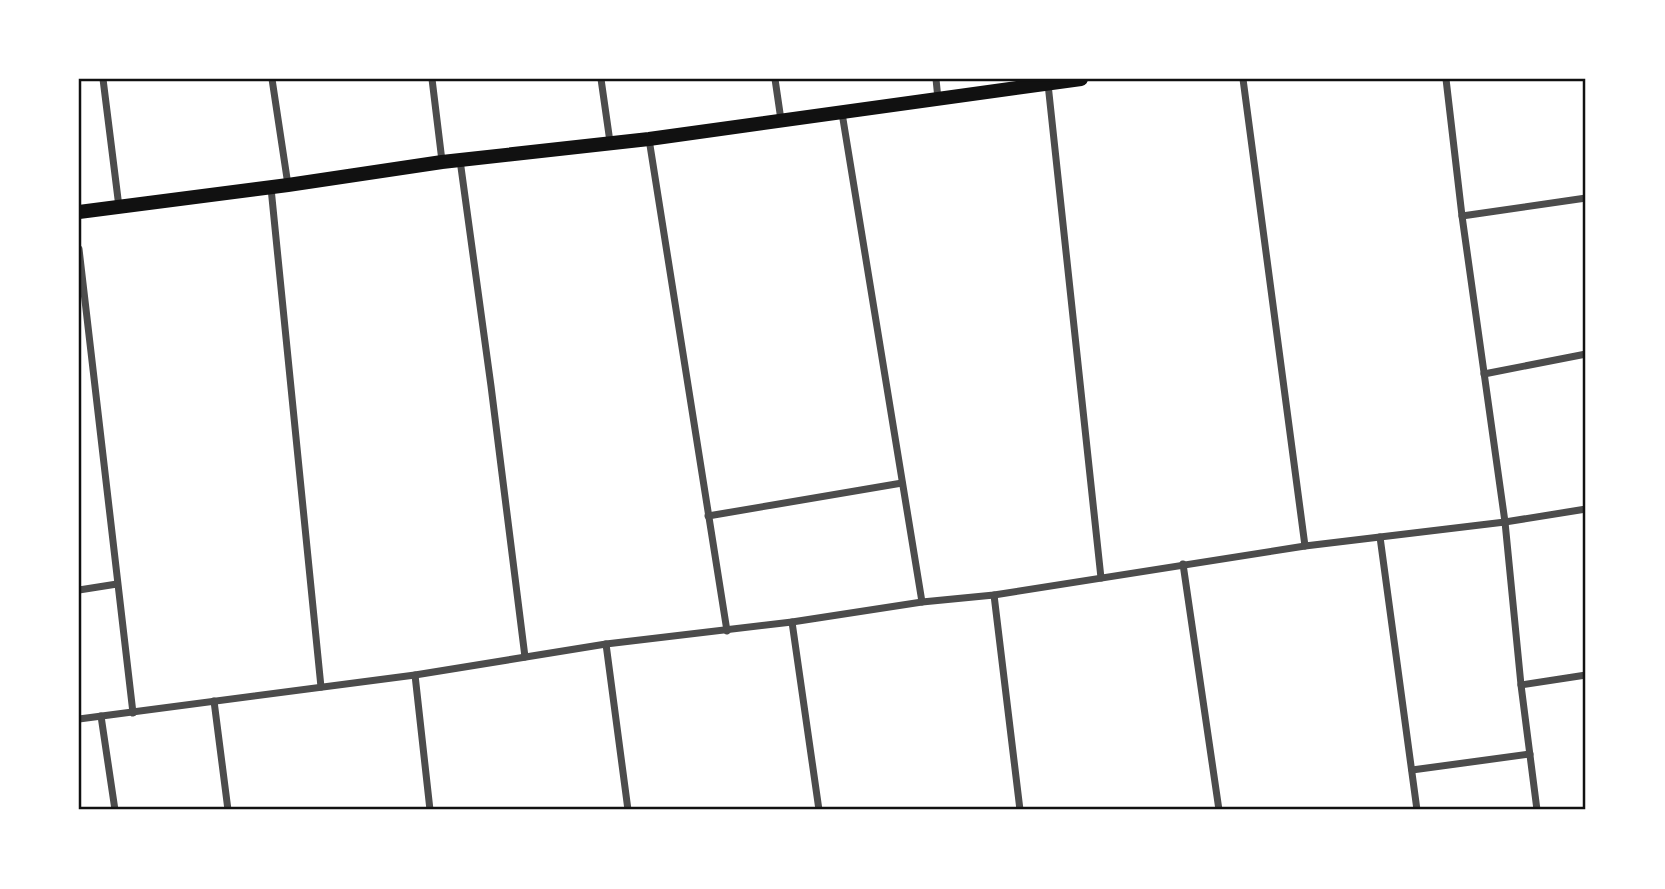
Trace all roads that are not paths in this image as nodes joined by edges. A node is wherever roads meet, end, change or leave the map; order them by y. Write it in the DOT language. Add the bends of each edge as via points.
graph roads {
  1 [pos="103,79"];
  2 [pos="272,79"];
  3 [pos="432,79"];
  4 [pos="601,79"];
  5 [pos="775,79"];
  6 [pos="936,79"];
  7 [pos="1081,79"];
  8 [pos="1243,79"];
  9 [pos="1446,79"];
  10 [pos="1048,83"];
  11 [pos="938,99"];
  12 [pos="842,112"];
  13 [pos="781,120"];
  14 [pos="649,139"];
  15 [pos="610,142"];
  16 [pos="460,160"];
  17 [pos="442,162"];
  18 [pos="288,185"];
  19 [pos="271,187"];
  20 [pos="1586,198"];
  21 [pos="120,208"];
  22 [pos="79,212"];
  23 [pos="1462,216"];
  24 [pos="79,249"];
  25 [pos="1586,354"];
  26 [pos="1483,374"];
  27 [pos="902,483"];
  28 [pos="1586,509"];
  29 [pos="708,516"];
  30 [pos="1505,522"];
  31 [pos="1380,537"];
  32 [pos="1306,546"];
  33 [pos="1183,564"];
  34 [pos="1101,578"];
  35 [pos="117,584"];
  36 [pos="79,590"];
  37 [pos="994,595"];
  38 [pos="922,602"];
  39 [pos="792,622"];
  40 [pos="727,631"];
  41 [pos="606,644"];
  42 [pos="525,657"];
  43 [pos="415,675"];
  44 [pos="1586,675"];
  45 [pos="1521,685"];
  46 [pos="321,687"];
  47 [pos="214,701"];
  48 [pos="133,713"];
  49 [pos="101,716"];
  50 [pos="79,719"];
  51 [pos="1530,754"];
  52 [pos="1412,770"];
  53 [pos="115,810"];
  54 [pos="228,810"];
  55 [pos="430,810"];
  56 [pos="628,810"];
  57 [pos="819,810"];
  58 [pos="1020,810"];
  59 [pos="1219,810"];
  60 [pos="1417,810"];
  61 [pos="1537,810"];
  1 -- 21 [label="street"];
  2 -- 18 [label="street"];
  3 -- 17 [label="street"];
  4 -- 15 [label="street"];
  5 -- 13 [label="street"];
  6 -- 11 [label="street"];
  7 -- 10 [label="main road"];
  8 -- 32 [label="street"];
  9 -- 23 [label="street"];
  10 -- 11 [label="main road"];
  10 -- 34 [label="street"];
  11 -- 12 [label="main road"];
  12 -- 13 [label="main road"];
  12 -- 27 [label="street"];
  13 -- 14 [label="main road"];
  14 -- 15 [label="main road"];
  14 -- 29 [label="street"];
  15 -- 16 [label="main road"];
  16 -- 17 [label="main road"];
  16 -- 42 [label="street"];
  17 -- 18 [label="main road"];
  18 -- 19 [label="main road"];
  19 -- 21 [label="main road"];
  19 -- 46 [label="street"];
  20 -- 23 [label="street"];
  21 -- 22 [label="main road"];
  23 -- 26 [label="street"];
  24 -- 35 [label="street"];
  25 -- 26 [label="street"];
  26 -- 30 [label="street"];
  27 -- 29 [label="street"];
  27 -- 38 [label="street"];
  28 -- 30 [label="street"];
  29 -- 40 [label="street"];
  30 -- 31 [label="street"];
  30 -- 45 [label="street"];
  31 -- 32 [label="street"];
  31 -- 52 [label="street"];
  32 -- 33 [label="street"];
  33 -- 34 [label="street"];
  33 -- 59 [label="street"];
  34 -- 37 [label="street"];
  35 -- 36 [label="street"];
  35 -- 48 [label="street"];
  37 -- 38 [label="street"];
  37 -- 58 [label="street"];
  38 -- 39 [label="street"];
  39 -- 40 [label="street"];
  39 -- 57 [label="street"];
  40 -- 41 [label="street"];
  41 -- 42 [label="street"];
  41 -- 56 [label="street"];
  42 -- 43 [label="street"];
  43 -- 46 [label="street"];
  43 -- 55 [label="street"];
  44 -- 45 [label="street"];
  45 -- 51 [label="street"];
  46 -- 47 [label="street"];
  47 -- 48 [label="street"];
  47 -- 54 [label="street"];
  48 -- 49 [label="street"];
  49 -- 50 [label="street"];
  49 -- 53 [label="street"];
  51 -- 52 [label="street"];
  51 -- 61 [label="street"];
  52 -- 60 [label="street"];
}
